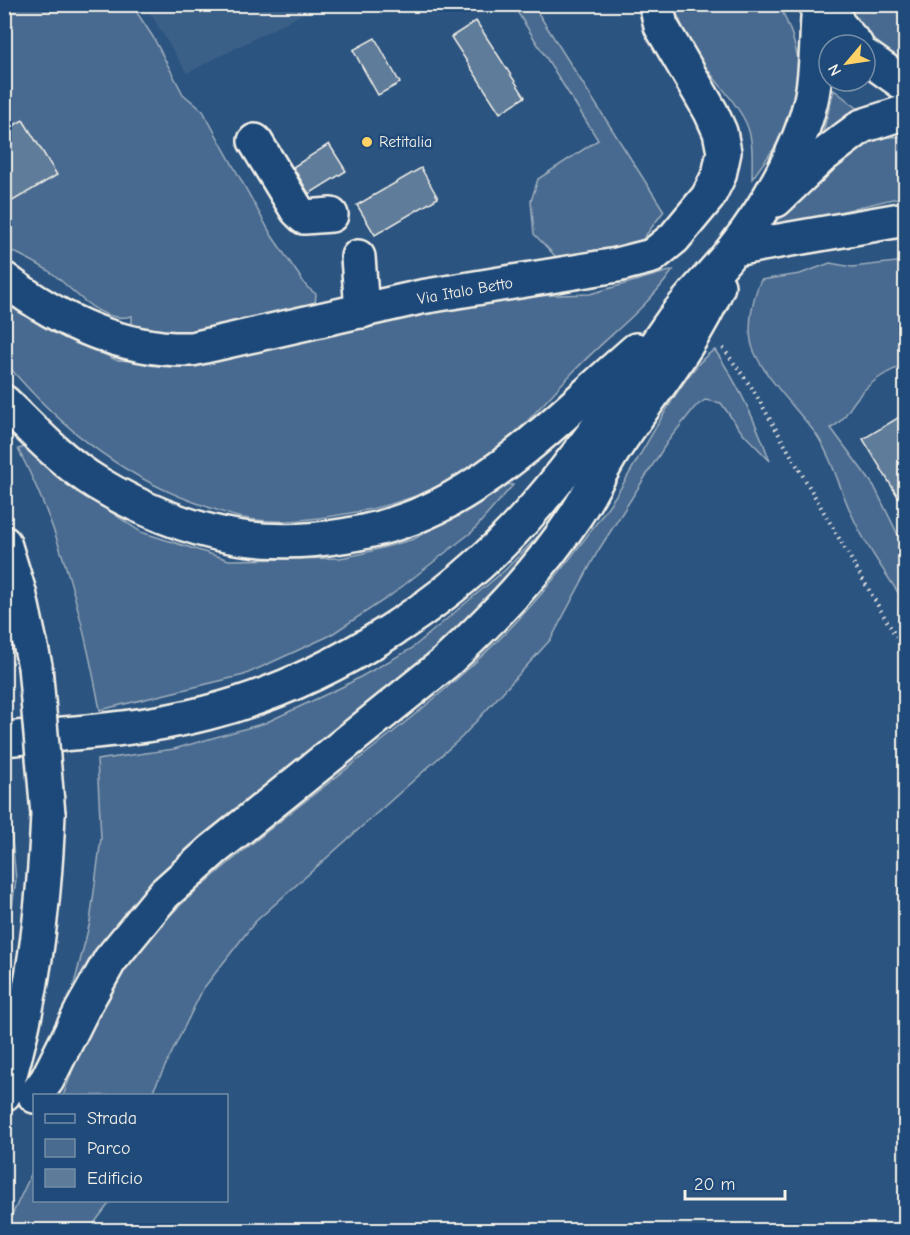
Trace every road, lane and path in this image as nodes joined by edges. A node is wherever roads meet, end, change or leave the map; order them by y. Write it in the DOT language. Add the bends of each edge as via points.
graph roads {
  1 [pos="656,4"];
  2 [pos="819,4"];
  3 [pos="830,4"];
  4 [pos="846,33"];
  5 [pos="877,64"];
  6 [pos="906,85"];
  7 [pos="906,112"];
  8 [pos="255,141"];
  9 [pos="331,215"];
  10 [pos="757,217"];
  11 [pos="906,219"];
  12 [pos="734,249"];
  13 [pos="358,257"];
  14 [pos="4,279"];
  15 [pos="362,311"];
  16 [pos="688,320"];
  17 [pos="4,402"];
  18 [pos="4,543"];
  19 [pos="906,654"];
  20 [pos="4,739"];
  21 [pos="4,1094"];
  22 [pos="36,1094"];
  23 [pos="33,1099"];
  24 [pos="4,1112"];
  1 -- 15 [label="main road, Via Italo Betto" via="661,26 711,112 724,152 708,197 674,238 652,256 617,265 421,297"];
  2 -- 10 [label="main road" via="812,98 801,133"];
  3 -- 4 [label="main road"];
  5 -- 6 [label="main road"];
  7 -- 10 [label="main road" via="862,126 820,158"];
  8 -- 9 [label="main road" via="304,218"];
  10 -- 12 [label="main road"];
  11 -- 12 [label="main road"];
  12 -- 16 [label="main road"];
  13 -- 15 [label="main road"];
  14 -- 15 [label="main road, Via Italo Betto" via="44,308 91,331 166,350 192,349"];
  16 -- 17 [label="main road" via="470,487 414,516 347,534 287,540 236,537 187,524 133,503 95,482 48,445"];
  16 -- 19 [label="path" via="714,334 752,388"];
  16 -- 20 [label="main road" via="534,509 478,564 416,614 373,642 282,688 206,714"];
  16 -- 22 [label="main road" via="576,516 513,595 446,663 213,850 165,894 110,960"];
  18 -- 21 [label="main road, bridge" via="35,666 48,814 45,894 25,1024"];
  23 -- 24 [label="main road"];
}
